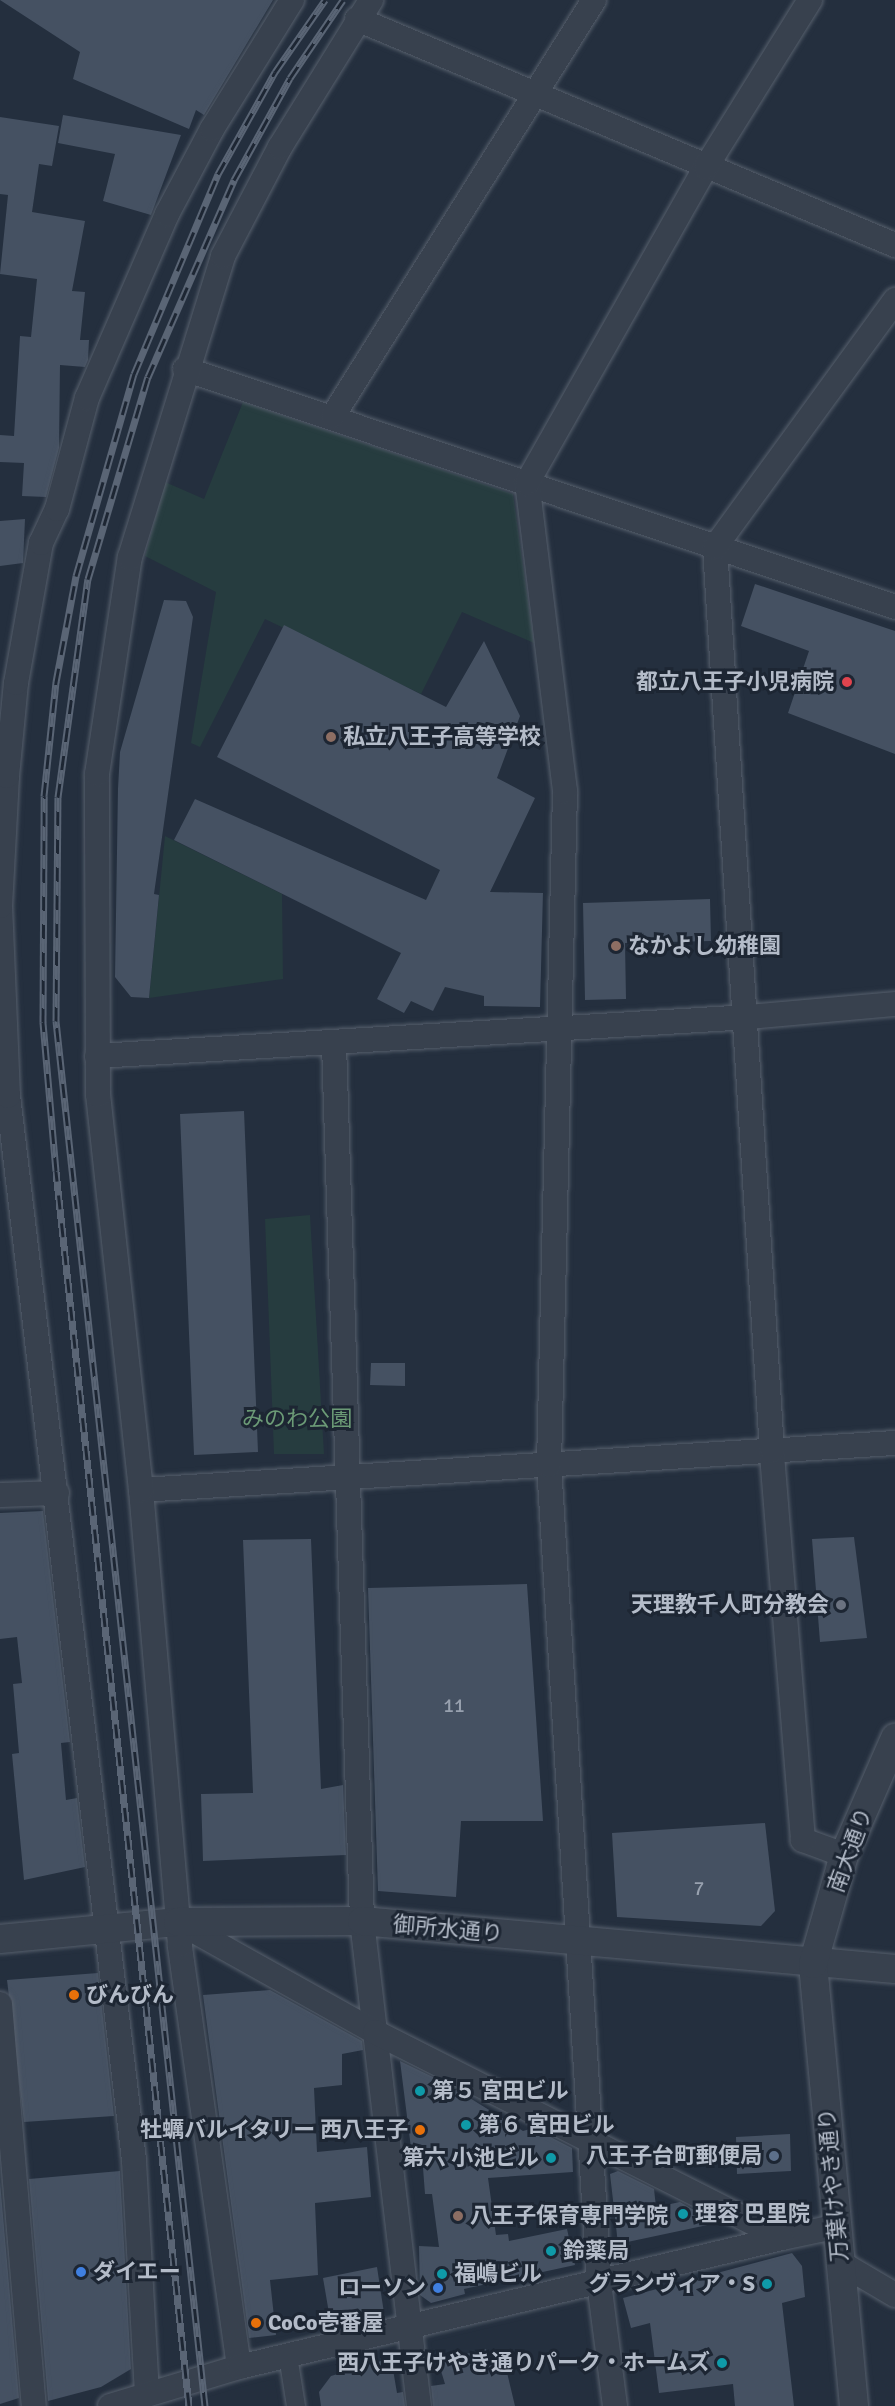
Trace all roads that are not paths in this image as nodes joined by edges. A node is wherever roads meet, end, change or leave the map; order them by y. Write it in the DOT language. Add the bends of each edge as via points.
graph roads {
  1 [pos="292,0"];
  2 [pos="594,0"];
  3 [pos="810,0"];
  4 [pos="364,10"];
  5 [pos="534,95"];
  6 [pos="706,167"];
  7 [pos="895,245"];
  8 [pos="895,300"];
  9 [pos="185,369"];
  10 [pos="333,416"];
  11 [pos="527,483"];
  12 [pos="715,548"];
  13 [pos="895,607"];
  14 [pos="895,1004"];
  15 [pos="749,1017"];
  16 [pos="560,1027"];
  17 [pos="334,1044"];
  18 [pos="2,1046"];
  19 [pos="97,1056"];
  20 [pos="895,1443"];
  21 [pos="772,1451"];
  22 [pos="549,1465"];
  23 [pos="348,1477"];
  24 [pos="141,1490"];
  25 [pos="57,1493"];
  26 [pos="0,1495"];
  27 [pos="895,1738"];
  28 [pos="844,1856"];
  29 [pos="362,1921"];
  30 [pos="178,1922"];
  31 [pos="106,1931"];
  32 [pos="0,1939"];
  33 [pos="582,1942"];
  34 [pos="813,1964"];
  35 [pos="895,1969"];
  36 [pos="0,2004"];
  37 [pos="375,2032"];
  38 [pos="592,2139"];
  39 [pos="834,2227"];
  40 [pos="782,2238"];
  41 [pos="839,2262"];
  42 [pos="599,2282"];
  43 [pos="895,2295"];
  44 [pos="410,2327"];
  45 [pos="288,2356"];
  46 [pos="239,2367"];
  47 [pos="147,2394"];
  48 [pos="34,2406"];
  49 [pos="110,2406"];
  50 [pos="296,2406"];
  51 [pos="419,2406"];
  52 [pos="615,2406"];
  53 [pos="854,2406"];
  1 -- 18 [label="street" via="212,129 126,299 41,543 16,683 7,776 0,906"];
  2 -- 5 [label="street"];
  3 -- 6 [label="street"];
  4 -- 5 [label="street"];
  4 -- 9 [label="street" via="280,147 223,256"];
  5 -- 6 [label="street"];
  5 -- 10 [label="street"];
  6 -- 7 [label="street"];
  6 -- 11 [label="street"];
  8 -- 12 [label="street"];
  9 -- 10 [label="street"];
  9 -- 19 [label="street" via="130,557 108,683 97,774"];
  10 -- 11 [label="street"];
  11 -- 12 [label="street"];
  11 -- 16 [label="street" via="565,791"];
  12 -- 13 [label="street"];
  12 -- 15 [label="street"];
  14 -- 15 [label="street"];
  15 -- 16 [label="street"];
  15 -- 21 [label="street"];
  16 -- 17 [label="street"];
  16 -- 22 [label="street"];
  17 -- 19 [label="street"];
  17 -- 23 [label="street"];
  18 -- 25 [label="street"];
  19 -- 24 [label="street"];
  20 -- 21 [label="street"];
  21 -- 22 [label="street"];
  21 -- 28 [label="street" via="803,1840"];
  22 -- 23 [label="street"];
  22 -- 33 [label="street"];
  23 -- 24 [label="street"];
  23 -- 29 [label="street"];
  24 -- 30 [label="street"];
  25 -- 26 [label="street"];
  25 -- 31 [label="street"];
  27 -- 28 [label="street, 南大通り"];
  28 -- 34 [label="street, 南大通り"];
  29 -- 30 [label="street, 御所水通り"];
  29 -- 33 [label="street, 御所水通り"];
  29 -- 37 [label="street"];
  30 -- 31 [label="street, 御所水通り"];
  30 -- 37 [label="street"];
  30 -- 46 [label="street"];
  31 -- 32 [label="street, 御所水通り"];
  31 -- 47 [label="street" via="134,2160"];
  33 -- 34 [label="street, 御所水通り"];
  33 -- 38 [label="street"];
  34 -- 35 [label="street, 御所水通り"];
  34 -- 39 [label="street, 万葉けやき通り"];
  36 -- 48 [label="street"];
  37 -- 38 [label="street"];
  37 -- 44 [label="street"];
  38 -- 40 [label="street"];
  38 -- 42 [label="street"];
  39 -- 40 [label="street"];
  39 -- 41 [label="street, 万葉けやき通り"];
  40 -- 42 [label="street"];
  41 -- 43 [label="street"];
  41 -- 53 [label="street, 万葉けやき通り"];
  42 -- 44 [label="street"];
  42 -- 52 [label="street"];
  44 -- 45 [label="street"];
  44 -- 51 [label="street"];
  45 -- 46 [label="street"];
  45 -- 50 [label="street"];
  46 -- 47 [label="street"];
  47 -- 49 [label="street"];
}
